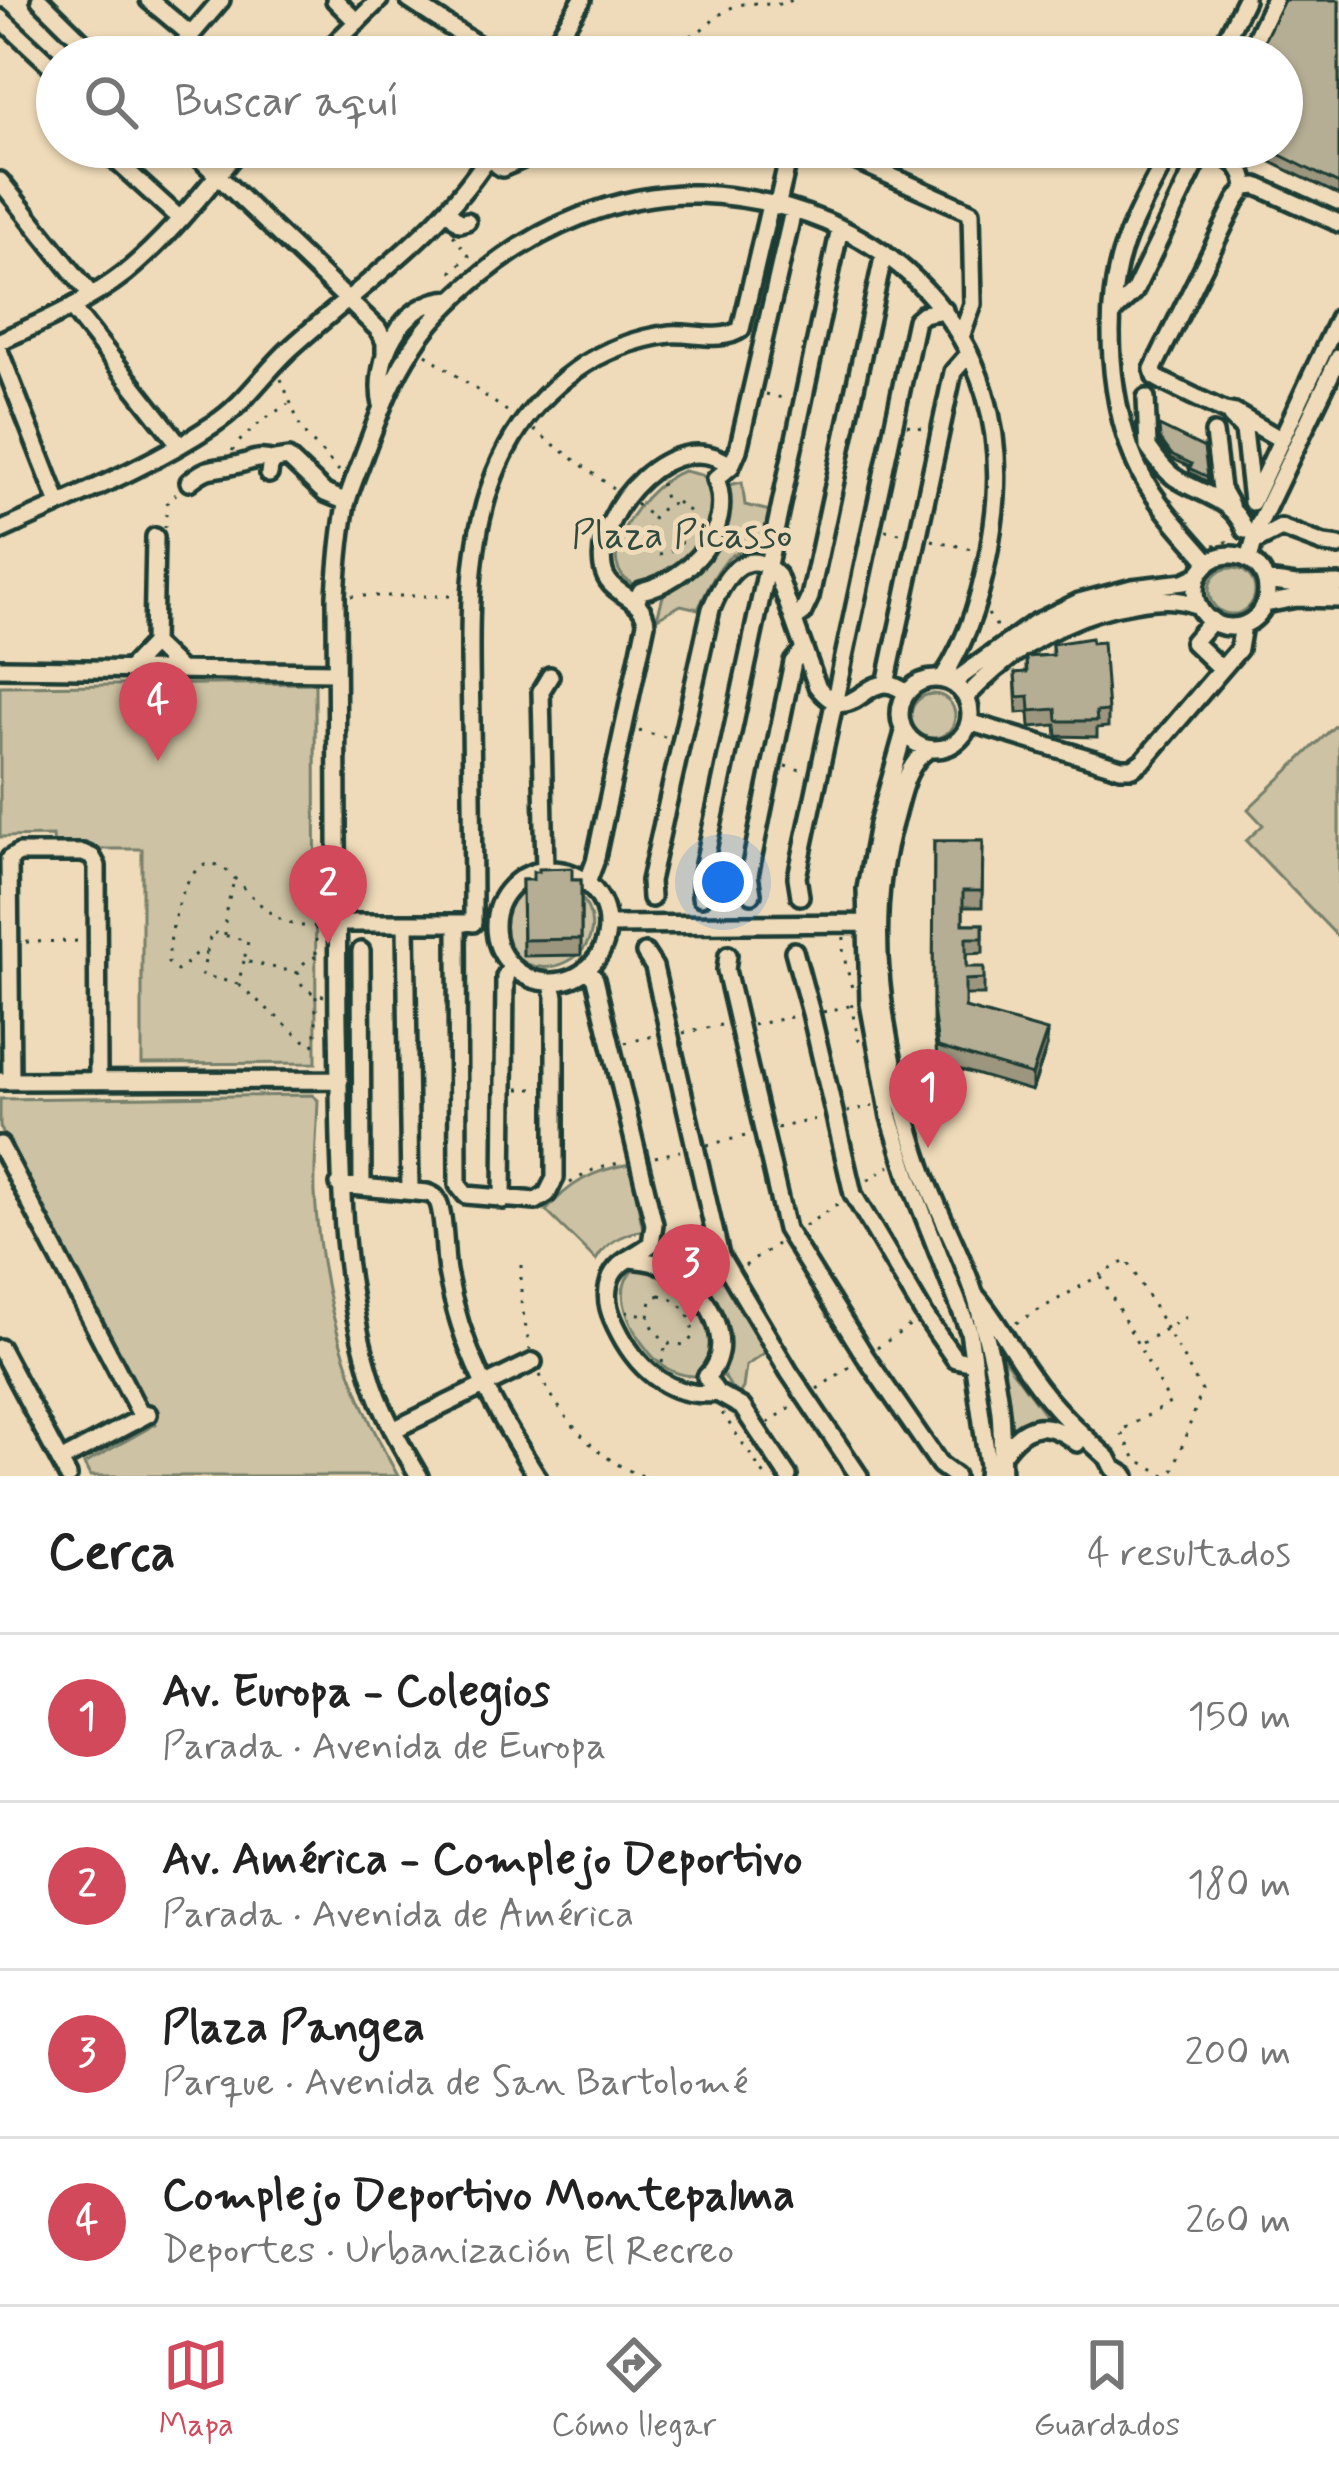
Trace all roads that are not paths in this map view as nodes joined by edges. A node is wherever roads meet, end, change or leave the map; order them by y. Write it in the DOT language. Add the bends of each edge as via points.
graph roads {
  1 [pos="40,0"];
  2 [pos="148,0"];
  3 [pos="221,0"];
  4 [pos="335,0"];
  5 [pos="379,0"];
  6 [pos="409,0"];
  7 [pos="582,0"];
  8 [pos="1245,0"];
  9 [pos="1274,0"];
  10 [pos="0,18"];
  11 [pos="357,22"];
  12 [pos="191,35"];
  13 [pos="77,36"];
  14 [pos="342,36"];
  15 [pos="464,36"];
  16 [pos="560,36"];
  17 [pos="1227,36"];
  18 [pos="1257,36"];
  19 [pos="36,51"];
  20 [pos="124,168"];
  21 [pos="209,168"];
  22 [pos="224,168"];
  23 [pos="480,168"];
  24 [pos="787,168"];
  25 [pos="873,168"];
  26 [pos="1162,168"];
  27 [pos="1194,168"];
  28 [pos="1242,168"];
  29 [pos="217,176"];
  30 [pos="0,181"];
  31 [pos="1246,187"];
  32 [pos="780,208"];
  33 [pos="443,214"];
  34 [pos="179,219"];
  35 [pos="467,221"];
  36 [pos="1339,223"];
  37 [pos="840,228"];
  38 [pos="884,253"];
  39 [pos="91,295"];
  40 [pos="348,299"];
  41 [pos="452,299"];
  42 [pos="71,307"];
  43 [pos="944,310"];
  44 [pos="1112,313"];
  45 [pos="1338,319"];
  46 [pos="400,328"];
  47 [pos="378,329"];
  48 [pos="961,337"];
  49 [pos="0,341"];
  50 [pos="0,353"];
  51 [pos="385,353"];
  52 [pos="968,356"];
  53 [pos="1339,357"];
  54 [pos="1146,398"];
  55 [pos="382,405"];
  56 [pos="1224,411"];
  57 [pos="1303,413"];
  58 [pos="1214,433"];
  59 [pos="1280,439"];
  60 [pos="179,445"];
  61 [pos="731,466"];
  62 [pos="189,482"];
  63 [pos="350,494"];
  64 [pos="1252,502"];
  65 [pos="59,504"];
  66 [pos="1233,509"];
  67 [pos="0,531"];
  68 [pos="1250,536"];
  69 [pos="155,537"];
  70 [pos="1339,547"];
  71 [pos="1241,557"];
  72 [pos="768,566"];
  73 [pos="1204,568"];
  74 [pos="1266,581"];
  75 [pos="1339,584"];
  76 [pos="1339,598"];
  77 [pos="636,602"];
  78 [pos="1265,604"];
  79 [pos="1198,606"];
  80 [pos="794,620"];
  81 [pos="1212,620"];
  82 [pos="1243,625"];
  83 [pos="968,627"];
  84 [pos="153,644"];
  85 [pos="804,649"];
  86 [pos="990,655"];
  87 [pos="0,668"];
  88 [pos="1221,669"];
  89 [pos="128,670"];
  90 [pos="180,670"];
  91 [pos="336,672"];
  92 [pos="550,676"];
  93 [pos="947,681"];
  94 [pos="886,684"];
  95 [pos="906,692"];
  96 [pos="966,697"];
  97 [pos="835,701"];
  98 [pos="969,722"];
  99 [pos="904,732"];
  100 [pos="929,749"];
  101 [pos="545,870"];
  102 [pos="587,883"];
  103 [pos="752,894"];
  104 [pos="504,895"];
  105 [pos="800,896"];
  106 [pos="701,897"];
  107 [pos="651,898"];
  108 [pos="336,923"];
  109 [pos="465,923"];
  110 [pos="865,923"];
  111 [pos="406,924"];
  112 [pos="607,925"];
  113 [pos="499,948"];
  114 [pos="362,951"];
  115 [pos="794,951"];
  116 [pos="644,953"];
  117 [pos="728,955"];
  118 [pos="512,966"];
  119 [pos="586,970"];
  120 [pos="551,982"];
  121 [pos="340,1080"];
  122 [pos="5,1081"];
  123 [pos="98,1081"];
  124 [pos="0,1145"];
  125 [pos="340,1185"];
  126 [pos="362,1187"];
  127 [pos="410,1191"];
  128 [pos="503,1200"];
  129 [pos="628,1259"];
  130 [pos="974,1294"];
  131 [pos="0,1348"];
  132 [pos="533,1362"];
  133 [pos="974,1363"];
  134 [pos="484,1387"];
  135 [pos="717,1393"];
  136 [pos="392,1430"];
  137 [pos="1002,1454"];
  138 [pos="64,1468"];
  139 [pos="1116,1473"];
  140 [pos="418,1476"];
  141 [pos="537,1476"];
  142 [pos="788,1476"];
  143 [pos="859,1476"];
  144 [pos="955,1476"];
  145 [pos="987,1476"];
  146 [pos="1002,1476"];
  1 -- 13 [label="street"];
  2 -- 12 [label="street"];
  3 -- 12 [label="street"];
  4 -- 11 [label="street"];
  5 -- 11 [label="street"];
  6 -- 15 [label="street"];
  7 -- 16 [label="street"];
  8 -- 17 [label="street"];
  9 -- 18 [label="street"];
  10 -- 19 [label="street"];
  11 -- 14 [label="street"];
  20 -- 34 [label="street"];
  21 -- 29 [label="street"];
  22 -- 29 [label="street"];
  23 -- 33 [label="street"];
  24 -- 32 [label="street"];
  25 -- 48 [label="street" via="971,212 973,304"];
  26 -- 44 [label="street" via="1127,238"];
  27 -- 44 [label="street" via="1134,292"];
  28 -- 31 [label="street"];
  29 -- 34 [label="street"];
  29 -- 40 [label="street"];
  30 -- 39 [label="street"];
  31 -- 36 [label="street"];
  31 -- 56 [label="street" via="1153,369"];
  32 -- 37 [label="street"];
  32 -- 41 [label="street" via="693,194 612,206 539,233"];
  32 -- 61 [label="street"];
  32 -- 109 [label="street" via="741,329 729,336 669,334 578,368 523,423 496,473 478,524 469,596"];
  33 -- 35 [label="street"];
  33 -- 40 [label="street"];
  34 -- 39 [label="street"];
  37 -- 38 [label="street"];
  37 -- 72 [label="street"];
  38 -- 43 [label="street"];
  38 -- 80 [label="street" via="810,597"];
  39 -- 42 [label="street"];
  40 -- 47 [label="street"];
  40 -- 60 [label="street" via="219,421"];
  41 -- 46 [label="street" via="418,310"];
  41 -- 55 [label="street" via="413,345"];
  42 -- 49 [label="street"];
  42 -- 60 [label="street"];
  43 -- 48 [label="street"];
  43 -- 97 [label="street" via="916,320"];
  44 -- 73 [label="street" via="1111,360 1141,474"];
  45 -- 57 [label="street"];
  46 -- 47 [label="street"];
  46 -- 51 [label="street"];
  47 -- 51 [label="street"];
  48 -- 52 [label="street"];
  50 -- 65 [label="street"];
  51 -- 55 [label="street"];
  52 -- 83 [label="street" via="988,405 997,468 991,545"];
  52 -- 94 [label="street" via="953,372"];
  53 -- 57 [label="street"];
  54 -- 66 [label="street" via="1151,452 1173,476"];
  55 -- 63 [label="street"];
  56 -- 59 [label="street"];
  56 -- 64 [label="street" via="1244,430"];
  57 -- 59 [label="street"];
  57 -- 68 [label="street"];
  58 -- 66 [label="street" via="1221,489"];
  59 -- 64 [label="street"];
  60 -- 65 [label="street"];
  61 -- 77 [label="street" via="716,479 722,501 713,536 674,579 641,591"];
  61 -- 77 [label="street" via="712,455 683,455 626,497 601,562 611,587"];
  62 -- 63 [label="street" via="212,466 268,458 272,467 284,457 325,493"];
  63 -- 91 [label="street"];
  64 -- 68 [label="street"];
  65 -- 67 [label="street"];
  66 -- 68 [label="street"];
  68 -- 70 [label="street" via="1281,528"];
  68 -- 71 [label="street"];
  69 -- 84 [label="street"];
  71 -- 73 [label="street"];
  71 -- 74 [label="street"];
  72 -- 80 [label="street"];
  72 -- 106 [label="street"];
  72 -- 107 [label="street" via="739,566 711,608"];
  73 -- 79 [label="street"];
  73 -- 86 [label="street" via="1184,582 1079,602"];
  74 -- 75 [label="street"];
  74 -- 78 [label="street"];
  76 -- 78 [label="street"];
  77 -- 102 [label="street" via="646,622"];
  78 -- 82 [label="street"];
  79 -- 81 [label="street"];
  79 -- 96 [label="street" via="1156,599 1080,617 1021,648"];
  80 -- 85 [label="street"];
  81 -- 82 [label="street"];
  81 -- 88 [label="street" via="1193,642"];
  82 -- 88 [label="street" via="1239,649"];
  83 -- 86 [label="street" via="968,644"];
  83 -- 93 [label="street"];
  84 -- 89 [label="street"];
  84 -- 90 [label="street"];
  85 -- 97 [label="street" via="818,686"];
  85 -- 103 [label="street" via="793,662 749,875"];
  86 -- 93 [label="street"];
  87 -- 89 [label="street"];
  88 -- 98 [label="street" via="1132,768"];
  89 -- 90 [label="street"];
  90 -- 91 [label="street"];
  91 -- 108 [label="street"];
  92 -- 101 [label="street" via="541,691"];
  93 -- 95 [label="street" via="922,680"];
  93 -- 96 [label="street"];
  94 -- 95 [label="street"];
  94 -- 97 [label="street" via="854,701"];
  95 -- 99 [label="street"];
  96 -- 98 [label="street"];
  97 -- 105 [label="street" via="797,878"];
  98 -- 100 [label="street" via="958,740"];
  99 -- 100 [label="street"];
  99 -- 110 [label="street" via="870,857"];
  100 -- 130 [label="street" via="911,768 885,852 880,958 907,1118"];
  101 -- 102 [label="street"];
  101 -- 104 [label="street"];
  102 -- 112 [label="street"];
  104 -- 109 [label="street"];
  104 -- 113 [label="street" via="494,927"];
  108 -- 111 [label="street"];
  108 -- 121 [label="street"];
  109 -- 111 [label="street"];
  109 -- 113 [label="street" via="484,929"];
  109 -- 128 [label="street" via="458,1184 466,1196"];
  110 -- 112 [label="street"];
  110 -- 133 [label="street" via="869,1003 890,1117"];
  111 -- 127 [label="street"];
  112 -- 119 [label="street"];
  113 -- 118 [label="street"];
  114 -- 126 [label="street"];
  115 -- 133 [label="street" via="853,1194 925,1316 956,1359"];
  116 -- 143 [label="street" via="654,967 720,1256"];
  117 -- 144 [label="street" via="790,1236 940,1465"];
  118 -- 120 [label="street"];
  118 -- 128 [label="street" via="505,977"];
  119 -- 120 [label="street"];
  119 -- 129 [label="street" via="653,1210 653,1238"];
  120 -- 128 [label="street" via="555,1178 536,1201"];
  121 -- 123 [label="street"];
  121 -- 125 [label="street"];
  122 -- 123 [label="street"];
  122 -- 123 [label="street" via="8,863 19,853 83,853 97,866"];
  124 -- 138 [label="street" via="147,1415"];
  125 -- 126 [label="street"];
  125 -- 136 [label="street" via="352,1302"];
  126 -- 127 [label="street"];
  127 -- 134 [label="street" via="439,1202 454,1310"];
  129 -- 135 [label="street" via="662,1265 703,1299 720,1342 706,1377"];
  129 -- 135 [label="street" via="612,1274 607,1297 634,1357 683,1392"];
  130 -- 137 [label="street"];
  130 -- 139 [label="street" via="1053,1406"];
  131 -- 138 [label="street"];
  132 -- 134 [label="street"];
  133 -- 145 [label="street"];
  134 -- 136 [label="street"];
  134 -- 141 [label="street"];
  135 -- 142 [label="street" via="742,1407"];
  136 -- 140 [label="street"];
  137 -- 139 [label="street" via="1020,1434 1060,1429"];
  137 -- 146 [label="street"];
}
